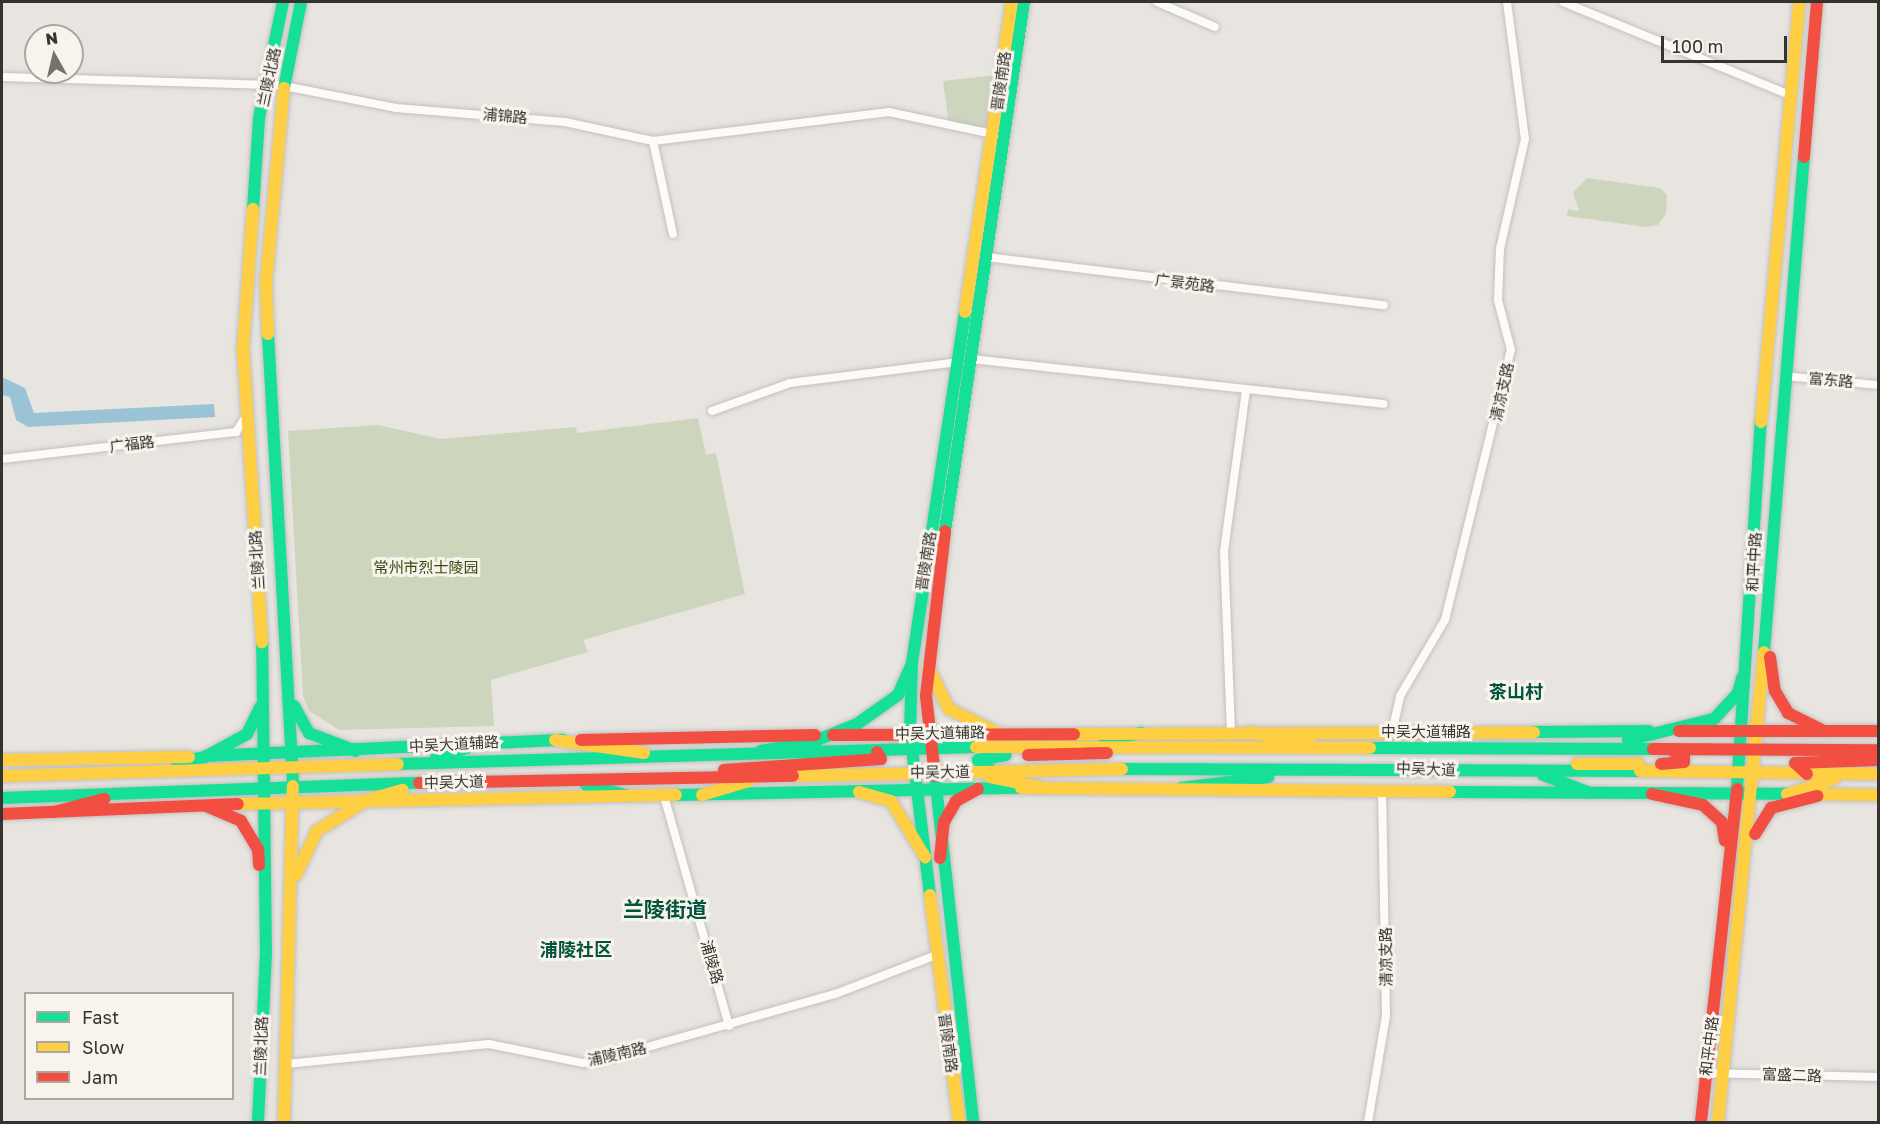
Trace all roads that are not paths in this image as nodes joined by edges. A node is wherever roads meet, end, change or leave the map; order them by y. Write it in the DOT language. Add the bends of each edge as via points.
graph roads {
  1 [pos="283,2"];
  2 [pos="301,2"];
  3 [pos="1012,2"];
  4 [pos="1024,2"];
  5 [pos="1157,2"];
  6 [pos="1507,2"];
  7 [pos="1563,2"];
  8 [pos="1799,2"];
  9 [pos="1817,2"];
  10 [pos="1215,27"];
  11 [pos="2,77"];
  12 [pos="270,84"];
  13 [pos="285,86"];
  14 [pos="1790,95"];
  15 [pos="999,136"];
  16 [pos="653,141"];
  17 [pos="673,234"];
  18 [pos="986,257"];
  19 [pos="1384,305"];
  20 [pos="964,360"];
  21 [pos="1784,376"];
  22 [pos="1878,385"];
  23 [pos="1246,390"];
  24 [pos="1384,404"];
  25 [pos="248,409"];
  26 [pos="712,411"];
  27 [pos="236,432"];
  28 [pos="250,448"];
  29 [pos="2,459"];
  30 [pos="1767,635"];
  31 [pos="1749,653"];
  32 [pos="912,663"];
  33 [pos="928,667"];
  34 [pos="288,678"];
  35 [pos="265,681"];
  36 [pos="1664,731"];
  37 [pos="1743,731"];
  38 [pos="1759,731"];
  39 [pos="1824,731"];
  40 [pos="1878,731"];
  41 [pos="1231,732"];
  42 [pos="1249,732"];
  43 [pos="1392,732"];
  44 [pos="927,733"];
  45 [pos="998,733"];
  46 [pos="1141,733"];
  47 [pos="910,734"];
  48 [pos="835,735"];
  49 [pos="555,740"];
  50 [pos="489,741"];
  51 [pos="1085,746"];
  52 [pos="1139,747"];
  53 [pos="928,748"];
  54 [pos="912,749"];
  55 [pos="1547,749"];
  56 [pos="1592,749"];
  57 [pos="1668,749"];
  58 [pos="1741,749"];
  59 [pos="1757,749"];
  60 [pos="356,750"];
  61 [pos="1341,750"];
  62 [pos="1387,750"];
  63 [pos="1878,750"];
  64 [pos="874,751"];
  65 [pos="292,753"];
  66 [pos="263,754"];
  67 [pos="754,754"];
  68 [pos="205,756"];
  69 [pos="657,757"];
  70 [pos="2,760"];
  71 [pos="1878,760"];
  72 [pos="420,763"];
  73 [pos="343,765"];
  74 [pos="292,766"];
  75 [pos="1298,766"];
  76 [pos="264,767"];
  77 [pos="1261,768"];
  78 [pos="210,769"];
  79 [pos="1453,770"];
  80 [pos="1503,770"];
  81 [pos="1533,771"];
  82 [pos="931,772"];
  83 [pos="968,772"];
  84 [pos="994,772"];
  85 [pos="84,773"];
  86 [pos="915,773"];
  87 [pos="807,774"];
  88 [pos="1738,774"];
  89 [pos="1755,774"];
  90 [pos="1847,774"];
  91 [pos="1878,774"];
  92 [pos="1808,775"];
  93 [pos="2,776"];
  94 [pos="690,777"];
  95 [pos="537,780"];
  96 [pos="450,782"];
  97 [pos="344,784"];
  98 [pos="293,785"];
  99 [pos="264,787"];
  100 [pos="1043,788"];
  101 [pos="1181,788"];
  102 [pos="206,789"];
  103 [pos="978,789"];
  104 [pos="1382,789"];
  105 [pos="165,790"];
  106 [pos="933,790"];
  107 [pos="916,791"];
  108 [pos="859,792"];
  109 [pos="1590,793"];
  110 [pos="1652,794"];
  111 [pos="702,795"];
  112 [pos="1736,795"];
  113 [pos="1753,795"];
  114 [pos="1785,795"];
  115 [pos="1878,795"];
  116 [pos="629,796"];
  117 [pos="664,796"];
  118 [pos="1817,796"];
  119 [pos="2,798"];
  120 [pos="367,800"];
  121 [pos="294,802"];
  122 [pos="266,803"];
  123 [pos="206,806"];
  124 [pos="54,812"];
  125 [pos="2,814"];
  126 [pos="1748,853"];
  127 [pos="925,857"];
  128 [pos="940,858"];
  129 [pos="1726,881"];
  130 [pos="292,888"];
  131 [pos="263,900"];
  132 [pos="936,955"];
  133 [pos="729,1026"];
  134 [pos="286,1064"];
  135 [pos="1706,1073"];
  136 [pos="1724,1073"];
  137 [pos="1878,1077"];
  138 [pos="258,1122"];
  139 [pos="284,1122"];
  140 [pos="959,1122"];
  141 [pos="973,1122"];
  142 [pos="1368,1122"];
  143 [pos="1701,1122"];
  144 [pos="1718,1122"];
  1 -- 12 [label="main road, 兰陵北路"];
  2 -- 13 [label="main road, 兰陵北路"];
  3 -- 15 [label="main road, 晋陵南路"];
  4 -- 15 [label="main road, 晋陵南路"];
  5 -- 10 [label="street"];
  6 -- 43 [label="street, 清凉支路" via="1525,139 1500,249 1498,300 1511,350 1445,621 1400,696"];
  7 -- 14 [label="street"];
  8 -- 14 [label="main road, 和平中路"];
  9 -- 21 [label="main road, 和平中路"];
  11 -- 12 [label="street, 浦锦路"];
  12 -- 13 [label="street, 浦锦路"];
  12 -- 25 [label="main road, 兰陵北路" via="260,118 250,205 243,348"];
  13 -- 16 [label="street, 浦锦路" via="396,108 565,122"];
  13 -- 34 [label="main road, 兰陵北路" via="270,188 266,282 278,578"];
  14 -- 31 [label="main road, 和平中路" via="1761,424"];
  15 -- 16 [label="street, 浦锦路" via="890,112"];
  15 -- 18 [label="main road, 晋陵南路"];
  15 -- 20 [label="main road, 晋陵南路"];
  16 -- 17 [label="street"];
  18 -- 19 [label="street, 广景苑路"];
  18 -- 20 [label="main road, 晋陵南路"];
  20 -- 23 [label="street"];
  20 -- 26 [label="street" via="790,383"];
  20 -- 32 [label="main road, 晋陵南路"];
  20 -- 33 [label="main road, 晋陵南路"];
  21 -- 22 [label="street, 富东路"];
  21 -- 30 [label="main road, 和平中路"];
  23 -- 24 [label="street"];
  23 -- 41 [label="street" via="1224,551"];
  25 -- 27 [label="street"];
  25 -- 28 [label="main road, 兰陵北路"];
  27 -- 28 [label="street"];
  27 -- 29 [label="street, 广福路"];
  28 -- 35 [label="main road, 兰陵北路"];
  30 -- 38 [label="main road, 和平中路"];
  30 -- 39 [label="main road" via="1775,691 1788,713"];
  31 -- 36 [label="main road" via="1738,693 1714,719"];
  31 -- 37 [label="main road, 和平中路"];
  32 -- 47 [label="main road, 晋陵南路"];
  32 -- 48 [label="main road" via="898,695"];
  33 -- 44 [label="main road, 晋陵南路"];
  33 -- 45 [label="main road" via="949,709"];
  34 -- 60 [label="main road" via="298,719 309,733"];
  34 -- 65 [label="main road, 兰陵北路"];
  35 -- 66 [label="main road, 兰陵北路"];
  35 -- 68 [label="main road" via="256,720 247,734"];
  36 -- 37 [label="main road, 中吴大道辅路"];
  36 -- 43 [label="main road, 中吴大道辅路"];
  36 -- 55 [label="main road" via="1644,740 1595,740"];
  37 -- 38 [label="main road, 中吴大道辅路"];
  37 -- 58 [label="main road, 和平中路"];
  38 -- 39 [label="main road, 中吴大道辅路"];
  38 -- 59 [label="main road, 和平中路"];
  39 -- 40 [label="main road, 中吴大道辅路"];
  41 -- 42 [label="main road, 中吴大道辅路"];
  41 -- 46 [label="main road, 中吴大道辅路"];
  42 -- 43 [label="main road, 中吴大道辅路"];
  42 -- 61 [label="main road"];
  44 -- 45 [label="main road, 中吴大道辅路"];
  44 -- 47 [label="main road, 中吴大道辅路"];
  44 -- 53 [label="main road, 晋陵南路"];
  45 -- 46 [label="main road, 中吴大道辅路"];
  46 -- 51 [label="main road"];
  47 -- 48 [label="main road, 中吴大道辅路"];
  47 -- 54 [label="main road, 晋陵南路"];
  48 -- 49 [label="main road, 中吴大道辅路"];
  48 -- 67 [label="main road" via="778,744"];
  49 -- 50 [label="main road, 中吴大道辅路"];
  49 -- 69 [label="main road"];
  50 -- 60 [label="main road, 中吴大道辅路"];
  50 -- 72 [label="main road"];
  51 -- 52 [label="main road, 中吴大道"];
  51 -- 53 [label="main road, 中吴大道"];
  52 -- 61 [label="main road, 中吴大道"];
  52 -- 84 [label="main road" via="1089,756 991,755 978,760 978,765"];
  53 -- 54 [label="main road, 中吴大道"];
  53 -- 82 [label="main road, 晋陵南路"];
  54 -- 64 [label="main road, 中吴大道"];
  54 -- 86 [label="main road, 晋陵南路"];
  55 -- 56 [label="main road, 中吴大道"];
  55 -- 62 [label="main road, 中吴大道"];
  56 -- 57 [label="main road, 中吴大道"];
  56 -- 79 [label="main road" via="1440,761"];
  57 -- 58 [label="main road, 中吴大道"];
  57 -- 80 [label="main road" via="1684,756 1684,762"];
  58 -- 59 [label="main road, 中吴大道"];
  58 -- 88 [label="main road, 和平中路"];
  59 -- 63 [label="main road, 中吴大道"];
  59 -- 89 [label="main road, 和平中路"];
  60 -- 65 [label="main road, 中吴大道辅路"];
  61 -- 62 [label="main road, 中吴大道"];
  62 -- 77 [label="main road" via="1396,759 1306,760"];
  64 -- 67 [label="main road, 中吴大道"];
  64 -- 94 [label="main road" via="881,759 753,764"];
  65 -- 66 [label="main road, 中吴大道辅路"];
  65 -- 74 [label="main road, 兰陵北路"];
  66 -- 68 [label="main road, 中吴大道辅路"];
  66 -- 76 [label="main road, 兰陵北路"];
  67 -- 69 [label="main road, 中吴大道"];
  68 -- 70 [label="main road, 中吴大道辅路"];
  68 -- 85 [label="main road"];
  69 -- 72 [label="main road, 中吴大道"];
  71 -- 92 [label="main road" via="1795,763 1794,768"];
  72 -- 73 [label="main road, 中吴大道"];
  73 -- 74 [label="main road, 中吴大道"];
  73 -- 97 [label="main road" via="332,770"];
  74 -- 76 [label="main road, 中吴大道"];
  74 -- 98 [label="main road, 兰陵北路"];
  75 -- 77 [label="main road, 中吴大道"];
  75 -- 79 [label="main road, 中吴大道"];
  75 -- 101 [label="main road" via="1270,776 1220,779"];
  76 -- 78 [label="main road, 中吴大道"];
  76 -- 99 [label="main road, 兰陵北路"];
  77 -- 84 [label="main road, 中吴大道"];
  78 -- 85 [label="main road, 中吴大道"];
  78 -- 102 [label="main road" via="225,782"];
  79 -- 80 [label="main road, 中吴大道"];
  80 -- 81 [label="main road, 中吴大道"];
  81 -- 88 [label="main road, 中吴大道"];
  81 -- 109 [label="main road"];
  82 -- 83 [label="main road, 中吴大道"];
  82 -- 86 [label="main road, 中吴大道"];
  82 -- 106 [label="main road, 晋陵南路"];
  83 -- 84 [label="main road, 中吴大道"];
  83 -- 100 [label="main road"];
  85 -- 93 [label="main road, 中吴大道"];
  86 -- 87 [label="main road, 中吴大道"];
  86 -- 107 [label="main road, 晋陵南路"];
  87 -- 94 [label="main road, 中吴大道"];
  87 -- 111 [label="main road" via="793,780 747,781"];
  88 -- 89 [label="main road, 中吴大道"];
  88 -- 112 [label="main road, 和平中路"];
  89 -- 92 [label="main road, 中吴大道"];
  89 -- 113 [label="main road, 和平中路"];
  90 -- 91 [label="main road, 中吴大道"];
  90 -- 92 [label="main road, 中吴大道"];
  90 -- 114 [label="main road"];
  94 -- 95 [label="main road, 中吴大道"];
  95 -- 96 [label="main road, 中吴大道"];
  95 -- 116 [label="main road" via="594,785"];
  96 -- 97 [label="main road, 中吴大道"];
  96 -- 120 [label="main road"];
  97 -- 98 [label="main road, 中吴大道"];
  98 -- 99 [label="main road, 中吴大道"];
  98 -- 121 [label="main road, 兰陵北路"];
  99 -- 102 [label="main road, 中吴大道"];
  99 -- 122 [label="main road, 兰陵北路"];
  100 -- 101 [label="main road"];
  100 -- 103 [label="main road"];
  101 -- 104 [label="main road"];
  102 -- 105 [label="main road, 中吴大道"];
  103 -- 106 [label="main road"];
  103 -- 128 [label="main road" via="956,801 944,822"];
  104 -- 109 [label="main road"];
  104 -- 142 [label="street, 清凉支路" via="1386,1016"];
  105 -- 119 [label="main road, 中吴大道"];
  105 -- 124 [label="main road"];
  106 -- 107 [label="main road"];
  106 -- 128 [label="main road, 晋陵南路"];
  107 -- 108 [label="main road"];
  107 -- 127 [label="main road, 晋陵南路"];
  108 -- 111 [label="main road"];
  108 -- 127 [label="main road" via="891,801"];
  109 -- 110 [label="main road"];
  110 -- 112 [label="main road"];
  110 -- 129 [label="main road" via="1703,805 1722,822"];
  111 -- 117 [label="main road"];
  112 -- 113 [label="main road"];
  112 -- 129 [label="main road, 和平中路"];
  113 -- 114 [label="main road"];
  113 -- 126 [label="main road, 和平中路"];
  114 -- 118 [label="main road"];
  115 -- 118 [label="main road"];
  116 -- 117 [label="main road"];
  116 -- 120 [label="main road"];
  117 -- 133 [label="street, 浦陵路"];
  118 -- 126 [label="main road" via="1771,808 1760,820"];
  120 -- 121 [label="main road"];
  120 -- 130 [label="main road" via="317,831"];
  121 -- 122 [label="main road"];
  121 -- 130 [label="main road, 兰陵北路"];
  122 -- 123 [label="main road"];
  122 -- 131 [label="main road, 兰陵北路"];
  123 -- 124 [label="main road"];
  123 -- 131 [label="main road" via="227,811 251,832"];
  124 -- 125 [label="main road"];
  126 -- 136 [label="main road, 和平中路"];
  127 -- 132 [label="main road, 晋陵南路"];
  128 -- 141 [label="main road, 晋陵南路"];
  129 -- 135 [label="main road, 和平中路"];
  130 -- 134 [label="main road, 兰陵北路"];
  131 -- 138 [label="main road, 兰陵北路"];
  132 -- 133 [label="street, 浦陵南路" via="835,994"];
  132 -- 140 [label="main road, 晋陵南路"];
  133 -- 134 [label="street, 浦陵南路" via="582,1063 489,1044"];
  134 -- 139 [label="main road, 兰陵北路"];
  135 -- 136 [label="street, 富盛二路"];
  135 -- 143 [label="main road, 和平中路"];
  136 -- 137 [label="street, 富盛二路"];
  136 -- 144 [label="main road, 和平中路"];
}
